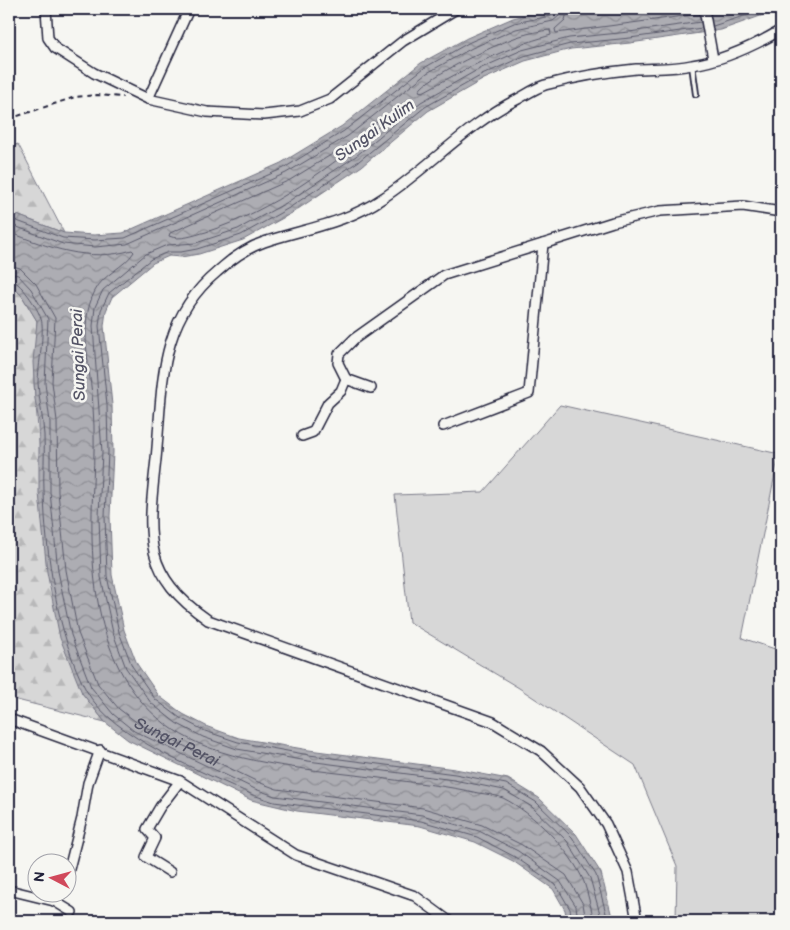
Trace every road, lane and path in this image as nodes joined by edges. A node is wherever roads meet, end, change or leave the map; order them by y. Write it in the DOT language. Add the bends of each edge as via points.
graph roads {
  1 [pos="46,9"];
  2 [pos="189,9"];
  3 [pos="456,9"];
  4 [pos="704,9"];
  5 [pos="781,30"];
  6 [pos="713,59"];
  7 [pos="692,65"];
  8 [pos="696,94"];
  9 [pos="131,98"];
  10 [pos="148,99"];
  11 [pos="9,119"];
  12 [pos="781,212"];
  13 [pos="543,244"];
  14 [pos="346,379"];
  15 [pos="371,388"];
  16 [pos="443,426"];
  17 [pos="302,436"];
  18 [pos="9,719"];
  19 [pos="100,750"];
  20 [pos="180,781"];
  21 [pos="73,852"];
  22 [pos="170,872"];
  23 [pos="9,890"];
  24 [pos="28,895"];
  25 [pos="56,902"];
  26 [pos="72,912"];
  27 [pos="449,921"];
  28 [pos="637,921"];
  1 -- 10 [label="street" via="48,38 55,48 94,73"];
  2 -- 10 [label="street"];
  3 -- 10 [label="street" via="403,41 330,99 300,111 264,116 207,112"];
  4 -- 6 [label="street"];
  5 -- 6 [label="street" via="750,48"];
  6 -- 7 [label="street"];
  7 -- 8 [label="lane"];
  7 -- 28 [label="street" via="586,75 542,86 475,124 404,184 371,206 346,219 261,243 230,260 201,285 172,334 163,365 150,508 150,535 157,568 171,590 208,620 493,722 541,751 580,788 606,824 628,872"];
  9 -- 11 [label="path" via="74,97"];
  12 -- 13 [label="street" via="743,206 660,211"];
  13 -- 14 [label="street" via="444,275 354,339 339,354 338,363"];
  13 -- 16 [label="street" via="530,393"];
  14 -- 15 [label="street"];
  14 -- 17 [label="street" via="341,391 328,403 313,432"];
  18 -- 19 [label="street"];
  19 -- 20 [label="street"];
  19 -- 21 [label="street" via="88,783"];
  20 -- 22 [label="street" via="147,829 154,838 146,857"];
  20 -- 27 [label="street" via="296,855 415,896"];
  23 -- 24 [label="street"];
  25 -- 26 [label="street"];
}
